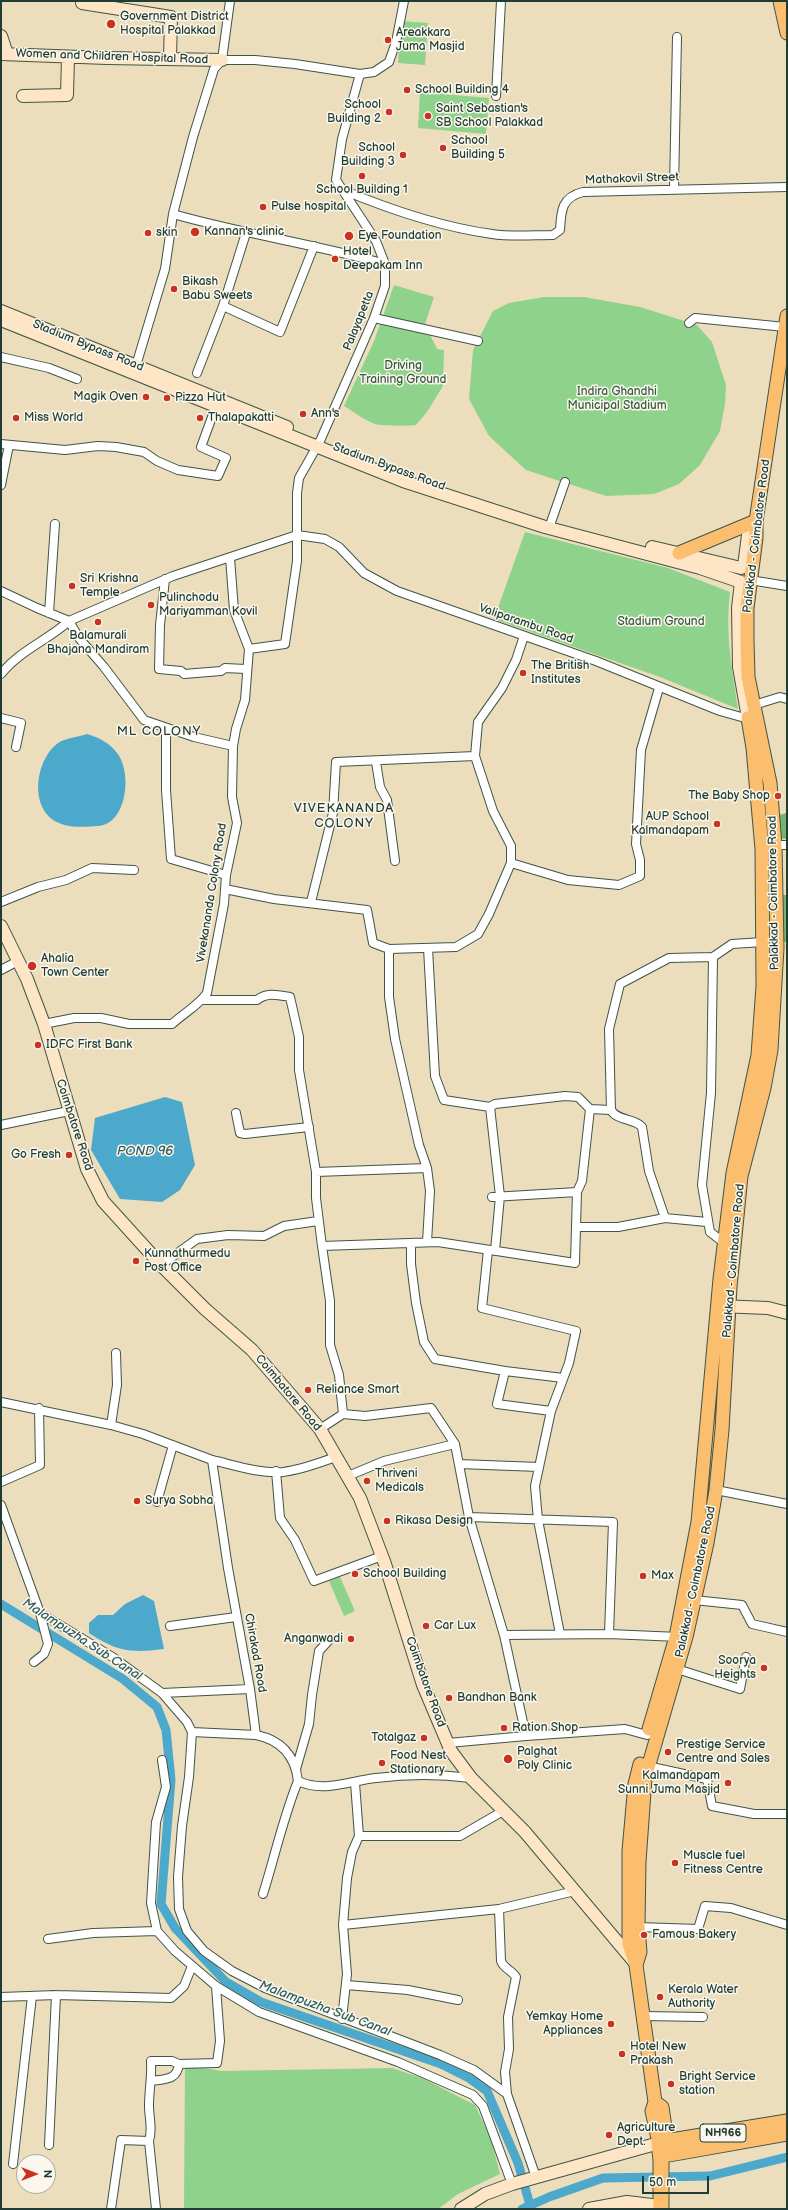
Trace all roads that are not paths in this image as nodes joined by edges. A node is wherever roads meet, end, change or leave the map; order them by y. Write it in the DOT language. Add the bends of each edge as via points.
graph roads {
  1 [pos="230,1"];
  2 [pos="404,1"];
  3 [pos="502,1"];
  4 [pos="780,1"];
  5 [pos="82,3"];
  6 [pos="101,3"];
  7 [pos="785,18"];
  8 [pos="787,33"];
  9 [pos="1,36"];
  10 [pos="677,37"];
  11 [pos="4,54"];
  12 [pos="68,56"];
  13 [pos="170,59"];
  14 [pos="222,60"];
  15 [pos="360,74"];
  16 [pos="23,96"];
  17 [pos="496,96"];
  18 [pos="787,187"];
  19 [pos="343,190"];
  20 [pos="674,190"];
  21 [pos="173,214"];
  22 [pos="246,233"];
  23 [pos="314,246"];
  24 [pos="385,264"];
  25 [pos="223,306"];
  26 [pos="1,311"];
  27 [pos="374,318"];
  28 [pos="1,320"];
  29 [pos="786,321"];
  30 [pos="689,323"];
  31 [pos="478,341"];
  32 [pos="784,353"];
  33 [pos="1,357"];
  34 [pos="135,369"];
  35 [pos="197,373"];
  36 [pos="77,379"];
  37 [pos="216,406"];
  38 [pos="318,444"];
  39 [pos="5,445"];
  40 [pos="565,482"];
  41 [pos="1,485"];
  42 [pos="756,521"];
  43 [pos="55,524"];
  44 [pos="550,525"];
  45 [pos="297,535"];
  46 [pos="679,553"];
  47 [pos="230,558"];
  48 [pos="165,579"];
  49 [pos="745,581"];
  50 [pos="787,586"];
  51 [pos="1,591"];
  52 [pos="49,613"];
  53 [pos="70,621"];
  54 [pos="524,636"];
  55 [pos="249,649"];
  56 [pos="246,669"];
  57 [pos="1,674"];
  58 [pos="659,688"];
  59 [pos="787,699"];
  60 [pos="754,705"];
  61 [pos="1,718"];
  62 [pos="753,720"];
  63 [pos="166,728"];
  64 [pos="234,746"];
  65 [pos="16,747"];
  66 [pos="475,756"];
  67 [pos="376,762"];
  68 [pos="761,844"];
  69 [pos="781,845"];
  70 [pos="395,861"];
  71 [pos="511,863"];
  72 [pos="134,870"];
  73 [pos="226,875"];
  74 [pos="225,889"];
  75 [pos="1,902"];
  76 [pos="311,902"];
  77 [pos="1,926"];
  78 [pos="763,945"];
  79 [pos="782,947"];
  80 [pos="428,948"];
  81 [pos="389,949"];
  82 [pos="713,957"];
  83 [pos="18,962"];
  84 [pos="1,970"];
  85 [pos="202,1000"];
  86 [pos="44,1024"];
  87 [pos="490,1107"];
  88 [pos="590,1109"];
  89 [pos="611,1110"];
  90 [pos="69,1111"];
  91 [pos="236,1113"];
  92 [pos="1,1125"];
  93 [pos="308,1127"];
  94 [pos="427,1168"];
  95 [pos="316,1172"];
  96 [pos="577,1192"];
  97 [pos="496,1196"];
  98 [pos="665,1218"];
  99 [pos="318,1220"];
  100 [pos="707,1222"];
  101 [pos="576,1227"];
  102 [pos="427,1242"];
  103 [pos="411,1244"];
  104 [pos="322,1246"];
  105 [pos="729,1247"];
  106 [pos="492,1251"];
  107 [pos="161,1266"];
  108 [pos="724,1306"];
  109 [pos="787,1313"];
  110 [pos="116,1353"];
  111 [pos="505,1371"];
  112 [pos="563,1378"];
  113 [pos="1,1402"];
  114 [pos="39,1408"];
  115 [pos="551,1411"];
  116 [pos="343,1414"];
  117 [pos="111,1425"];
  118 [pos="320,1429"];
  119 [pos="455,1444"];
  120 [pos="173,1445"];
  121 [pos="336,1457"];
  122 [pos="212,1460"];
  123 [pos="460,1464"];
  124 [pos="539,1467"];
  125 [pos="276,1471"];
  126 [pos="348,1476"];
  127 [pos="1,1482"];
  128 [pos="716,1490"];
  129 [pos="157,1502"];
  130 [pos="787,1504"];
  131 [pos="1,1505"];
  132 [pos="469,1517"];
  133 [pos="538,1520"];
  134 [pos="701,1542"];
  135 [pos="382,1556"];
  136 [pos="694,1600"];
  137 [pos="40,1613"];
  138 [pos="236,1617"];
  139 [pos="170,1626"];
  140 [pos="787,1632"];
  141 [pos="560,1634"];
  142 [pos="609,1634"];
  143 [pos="504,1635"];
  144 [pos="681,1637"];
  145 [pos="330,1639"];
  146 [pos="746,1657"];
  147 [pos="34,1662"];
  148 [pos="677,1669"];
  149 [pos="250,1689"];
  150 [pos="162,1693"];
  151 [pos="192,1732"];
  152 [pos="256,1735"];
  153 [pos="647,1735"];
  154 [pos="526,1736"];
  155 [pos="448,1744"];
  156 [pos="162,1760"];
  157 [pos="647,1766"];
  158 [pos="296,1769"];
  159 [pos="471,1778"];
  160 [pos="298,1781"];
  161 [pos="356,1783"];
  162 [pos="503,1811"];
  163 [pos="787,1814"];
  164 [pos="358,1836"];
  165 [pos="574,1891"];
  166 [pos="263,1894"];
  167 [pos="499,1909"];
  168 [pos="343,1925"];
  169 [pos="787,1925"];
  170 [pos="638,1927"];
  171 [pos="157,1931"];
  172 [pos="48,1938"];
  173 [pos="636,1965"];
  174 [pos="192,1966"];
  175 [pos="346,1985"];
  176 [pos="216,1986"];
  177 [pos="56,1995"];
  178 [pos="32,1996"];
  179 [pos="1,1997"];
  180 [pos="458,2000"];
  181 [pos="643,2016"];
  182 [pos="703,2017"];
  183 [pos="342,2019"];
  184 [pos="179,2064"];
  185 [pos="152,2080"];
  186 [pos="507,2094"];
  187 [pos="787,2122"];
  188 [pos="787,2133"];
  189 [pos="149,2141"];
  190 [pos="49,2144"];
  191 [pos="665,2152"];
  192 [pos="13,2164"];
  193 [pos="536,2177"];
  194 [pos="512,2184"];
  195 [pos="664,2204"];
  196 [pos="111,2209"];
  197 [pos="156,2209"];
  198 [pos="461,2209"];
  199 [pos="589,2209"];
  1 -- 14 [label="street"];
  2 -- 15 [label="street" via="396,42 389,62 374,72"];
  3 -- 17 [label="street"];
  4 -- 7 [label="main road"];
  5 -- 6 [label="street"];
  6 -- 13 [label="street" via="171,17"];
  7 -- 8 [label="main road"];
  9 -- 11 [label="street"];
  10 -- 20 [label="street"];
  11 -- 12 [label="street, Women and Children Hospital Road"];
  12 -- 13 [label="street, Women and Children Hospital Road"];
  12 -- 16 [label="street" via="67,95"];
  13 -- 14 [label="street, Women and Children Hospital Road"];
  14 -- 15 [label="street" via="295,64"];
  14 -- 21 [label="street" via="214,70"];
  15 -- 19 [label="street, Palayapetta" via="338,160 336,180"];
  18 -- 20 [label="street, Mathakovil Street"];
  19 -- 20 [label="street, Mathakovil Street" via="390,210 493,234 553,235 560,230 564,204 572,195 583,192"];
  19 -- 24 [label="street, Palayapetta" via="376,240"];
  21 -- 22 [label="street"];
  21 -- 34 [label="street" via="165,269"];
  22 -- 23 [label="street"];
  22 -- 25 [label="street"];
  23 -- 24 [label="street"];
  23 -- 25 [label="street" via="280,332"];
  24 -- 27 [label="street, Palayapetta" via="385,286"];
  25 -- 35 [label="street"];
  26 -- 34 [label="street, Stadium Bypass Road"];
  27 -- 31 [label="street"];
  27 -- 38 [label="street, Palayapetta"];
  28 -- 34 [label="street, Stadium Bypass Road"];
  29 -- 30 [label="street" via="695,318"];
  29 -- 32 [label="main road, Palakkad - Coimbatore Road"];
  32 -- 42 [label="main road, Palakkad - Coimbatore Road"];
  33 -- 36 [label="street" via="49,368"];
  34 -- 37 [label="street, Stadium Bypass Road"];
  34 -- 38 [label="street, Stadium Bypass Road"];
  37 -- 38 [label="street, Stadium Bypass Road"];
  37 -- 39 [label="street" via="201,447 226,458 218,476 178,470 144,452 116,447 98,446 65,450"];
  38 -- 44 [label="street, Stadium Bypass Road"];
  38 -- 45 [label="street, Palayapetta" via="299,478"];
  39 -- 41 [label="street"];
  40 -- 44 [label="street"];
  42 -- 46 [label="main road"];
  42 -- 46 [label="street, Stadium Bypass Road" via="748,535 744,566 741,568"];
  42 -- 49 [label="main road, Palakkad - Coimbatore Road" via="756,538"];
  43 -- 52 [label="street"];
  44 -- 46 [label="street, Stadium Bypass Road"];
  44 -- 49 [label="street"];
  45 -- 47 [label="street"];
  45 -- 54 [label="street, Valiparambu Road" via="325,539 338,547 364,573 397,591"];
  45 -- 55 [label="street" via="297,561 285,644"];
  47 -- 48 [label="street"];
  47 -- 55 [label="street" via="234,610"];
  48 -- 53 [label="street"];
  48 -- 56 [label="street" via="159,669 181,671 184,674 221,671 224,668"];
  49 -- 50 [label="street"];
  49 -- 60 [label="main road, Palakkad - Coimbatore Road" via="748,670"];
  49 -- 62 [label="street" via="738,608 739,667"];
  51 -- 52 [label="street"];
  52 -- 53 [label="street"];
  53 -- 57 [label="street" via="13,660"];
  53 -- 63 [label="street" via="80,638 144,720"];
  54 -- 58 [label="street, Valiparambu Road" via="596,661"];
  54 -- 66 [label="street" via="502,688 478,722"];
  55 -- 56 [label="street, Vivekananda Colony Road"];
  56 -- 64 [label="street, Vivekananda Colony Road" via="245,700 236,729"];
  58 -- 62 [label="street, Valiparambu Road" via="720,711"];
  58 -- 71 [label="street" via="641,750 636,844 640,876 619,885 568,880"];
  59 -- 60 [label="street" via="780,697"];
  60 -- 62 [label="main road, Palakkad - Coimbatore Road"];
  61 -- 65 [label="street" via="21,724"];
  62 -- 68 [label="main road, Palakkad - Coimbatore Road"];
  62 -- 69 [label="main road, Palakkad - Coimbatore Road" via="770,783"];
  63 -- 64 [label="street"];
  63 -- 73 [label="street" via="166,797 171,859"];
  64 -- 73 [label="street, Vivekananda Colony Road" via="232,797 237,823"];
  66 -- 67 [label="street"];
  66 -- 71 [label="street" via="493,812 511,846"];
  67 -- 70 [label="street" via="380,787 387,800"];
  67 -- 76 [label="street" via="336,762 333,813"];
  68 -- 69 [label="street"];
  68 -- 78 [label="main road, Palakkad - Coimbatore Road"];
  69 -- 79 [label="main road, Palakkad - Coimbatore Road"];
  71 -- 80 [label="street" via="478,934 456,948"];
  72 -- 75 [label="street" via="92,868 66,880 38,887"];
  73 -- 74 [label="street, Vivekananda Colony Road"];
  74 -- 76 [label="street" via="274,899"];
  74 -- 85 [label="street, Vivekananda Colony Road" via="208,993"];
  76 -- 81 [label="street" via="367,910 373,942"];
  77 -- 83 [label="street, Coimbatore Road"];
  78 -- 79 [label="street"];
  78 -- 82 [label="street" via="732,944"];
  78 -- 105 [label="main road, Palakkad - Coimbatore Road" via="758,1055 733,1173"];
  79 -- 105 [label="main road, Palakkad - Coimbatore Road" via="771,1050 742,1176"];
  80 -- 81 [label="street"];
  80 -- 87 [label="street" via="435,1076 444,1100"];
  81 -- 94 [label="street" via="389,997 395,1039 419,1146"];
  82 -- 89 [label="street" via="669,958 620,984 609,1029"];
  82 -- 100 [label="street" via="711,1093 702,1185"];
  83 -- 84 [label="street"];
  83 -- 86 [label="street, Coimbatore Road"];
  85 -- 86 [label="street" via="172,1024 129,1024 101,1018 74,1018"];
  85 -- 93 [label="street" via="257,1000 262,996 274,994 290,997 299,1037 299,1070"];
  86 -- 90 [label="street, Coimbatore Road"];
  87 -- 88 [label="street" via="495,1104 565,1096 578,1097"];
  87 -- 97 [label="street"];
  88 -- 89 [label="street"];
  88 -- 96 [label="street" via="582,1181"];
  89 -- 98 [label="street" via="617,1116 638,1123 642,1127 649,1171"];
  90 -- 92 [label="street"];
  90 -- 107 [label="street, Coimbatore Road" via="87,1169 103,1201"];
  91 -- 93 [label="street" via="240,1132 244,1134"];
  93 -- 95 [label="street"];
  94 -- 95 [label="street"];
  94 -- 102 [label="street" via="430,1191"];
  95 -- 99 [label="street"];
  96 -- 97 [label="street"];
  96 -- 101 [label="street"];
  97 -- 106 [label="street"];
  98 -- 100 [label="street"];
  98 -- 101 [label="street" via="618,1227"];
  99 -- 104 [label="street"];
  99 -- 107 [label="street" via="284,1226 264,1236 215,1236 197,1239"];
  100 -- 105 [label="street" via="710,1232"];
  101 -- 106 [label="street" via="575,1263"];
  102 -- 103 [label="street"];
  102 -- 106 [label="street"];
  103 -- 104 [label="street"];
  103 -- 111 [label="street" via="414,1288 424,1342 435,1359"];
  104 -- 116 [label="street" via="330,1301 330,1345 339,1375"];
  105 -- 108 [label="main road, Palakkad - Coimbatore Road"];
  106 -- 112 [label="street" via="482,1308 576,1331"];
  107 -- 118 [label="street, Coimbatore Road" via="204,1309 252,1350"];
  108 -- 109 [label="street" via="768,1308"];
  108 -- 128 [label="main road, Palakkad - Coimbatore Road"];
  108 -- 134 [label="main road, Palakkad - Coimbatore Road" via="699,1514"];
  110 -- 117 [label="street" via="117,1385"];
  111 -- 112 [label="street"];
  111 -- 115 [label="street" via="497,1404"];
  112 -- 115 [label="street"];
  113 -- 114 [label="street"];
  114 -- 117 [label="street"];
  114 -- 127 [label="street" via="40,1466"];
  115 -- 124 [label="street"];
  116 -- 118 [label="street"];
  116 -- 119 [label="street" via="365,1416 431,1408"];
  117 -- 120 [label="street"];
  118 -- 121 [label="street, Coimbatore Road"];
  119 -- 123 [label="street"];
  119 -- 126 [label="street" via="384,1461"];
  120 -- 122 [label="street"];
  120 -- 129 [label="street"];
  121 -- 125 [label="street" via="314,1465"];
  121 -- 126 [label="street, Coimbatore Road"];
  122 -- 125 [label="street"];
  122 -- 138 [label="street, Chirakad Road"];
  123 -- 124 [label="street"];
  123 -- 132 [label="street"];
  124 -- 133 [label="street" via="535,1486"];
  125 -- 135 [label="street" via="280,1518 295,1540 314,1581"];
  126 -- 135 [label="street, Coimbatore Road" via="360,1498"];
  128 -- 130 [label="street"];
  128 -- 134 [label="main road, Palakkad - Coimbatore Road"];
  131 -- 137 [label="street"];
  132 -- 133 [label="street"];
  132 -- 143 [label="street"];
  133 -- 141 [label="street"];
  133 -- 142 [label="street" via="613,1522"];
  134 -- 136 [label="main road, Palakkad - Coimbatore Road"];
  134 -- 144 [label="main road, Palakkad - Coimbatore Road"];
  135 -- 155 [label="street, Coimbatore Road" via="423,1685"];
  136 -- 140 [label="street" via="742,1605 752,1624"];
  136 -- 144 [label="main road, Palakkad - Coimbatore Road"];
  137 -- 147 [label="street" via="48,1644 44,1654"];
  137 -- 150 [label="street" via="114,1658"];
  138 -- 139 [label="street"];
  138 -- 149 [label="street, Chirakad Road"];
  141 -- 142 [label="street"];
  141 -- 143 [label="street"];
  142 -- 144 [label="street"];
  143 -- 154 [label="street"];
  144 -- 148 [label="main road, Palakkad - Coimbatore Road"];
  144 -- 153 [label="main road, Palakkad - Coimbatore Road"];
  145 -- 158 [label="street" via="319,1651 309,1724"];
  146 -- 148 [label="street" via="740,1689"];
  148 -- 157 [label="main road, Palakkad - Coimbatore Road"];
  149 -- 150 [label="street"];
  149 -- 152 [label="street, Chirakad Road"];
  150 -- 151 [label="street"];
  151 -- 152 [label="street"];
  151 -- 183 [label="street" via="178,1877 179,1909 187,1931 204,1951 232,1971 265,1988"];
  152 -- 158 [label="street" via="270,1738 282,1745"];
  153 -- 154 [label="street" via="625,1729"];
  153 -- 173 [label="main road, Palakkad - Coimbatore Road" via="635,1784 629,1851 629,1944"];
  154 -- 155 [label="street"];
  155 -- 159 [label="street, Coimbatore Road"];
  156 -- 171 [label="street" via="166,1787 156,1822 151,1896"];
  157 -- 163 [label="street" via="707,1779 712,1806 754,1814"];
  157 -- 170 [label="main road, Palakkad - Coimbatore Road" via="639,1862"];
  158 -- 160 [label="street"];
  159 -- 161 [label="street" via="450,1775 416,1776 375,1778"];
  159 -- 162 [label="street, Coimbatore Road"];
  160 -- 161 [label="street" via="317,1786"];
  160 -- 166 [label="street" via="284,1815"];
  161 -- 164 [label="street"];
  162 -- 164 [label="street" via="460,1836"];
  162 -- 165 [label="street, Coimbatore Road" via="525,1832"];
  164 -- 168 [label="street" via="347,1878"];
  165 -- 167 [label="street"];
  165 -- 173 [label="street, Coimbatore Road"];
  167 -- 168 [label="street"];
  167 -- 186 [label="street" via="501,1961 502,1965 516,1977 508,2017 509,2049 505,2072"];
  168 -- 175 [label="street"];
  169 -- 170 [label="street" via="731,1908 705,1906 698,1929"];
  170 -- 173 [label="main road, Palakkad - Coimbatore Road" via="640,1952"];
  171 -- 172 [label="street" via="93,1933"];
  171 -- 174 [label="street" via="175,1952"];
  173 -- 181 [label="main road, Palakkad - Coimbatore Road"];
  174 -- 176 [label="street"];
  174 -- 177 [label="street" via="184,1986 170,1998"];
  175 -- 180 [label="street" via="408,1990"];
  175 -- 183 [label="street"];
  176 -- 184 [label="street" via="220,2041 217,2063"];
  176 -- 194 [label="street" via="259,2012 398,2062 473,2096 483,2106"];
  177 -- 178 [label="street"];
  177 -- 190 [label="street"];
  178 -- 179 [label="street"];
  178 -- 192 [label="street"];
  181 -- 182 [label="street"];
  181 -- 191 [label="main road, Palakkad - Coimbatore Road" via="655,2102 652,2112"];
  183 -- 186 [label="street" via="468,2067"];
  184 -- 185 [label="street" via="178,2073 172,2078"];
  184 -- 185 [label="street" via="172,2061 151,2061"];
  185 -- 189 [label="street" via="149,2106 152,2134"];
  186 -- 193 [label="street"];
  187 -- 191 [label="highway, NH966"];
  188 -- 191 [label="highway, NH966"];
  189 -- 196 [label="street" via="121,2140"];
  189 -- 197 [label="street"];
  191 -- 193 [label="street" via="637,2149"];
  191 -- 195 [label="highway, Palakkad - Coimbatore Road"];
  193 -- 194 [label="street"];
  194 -- 198 [label="street" via="485,2194"];
  195 -- 199 [label="street" via="627,2202"];
}
